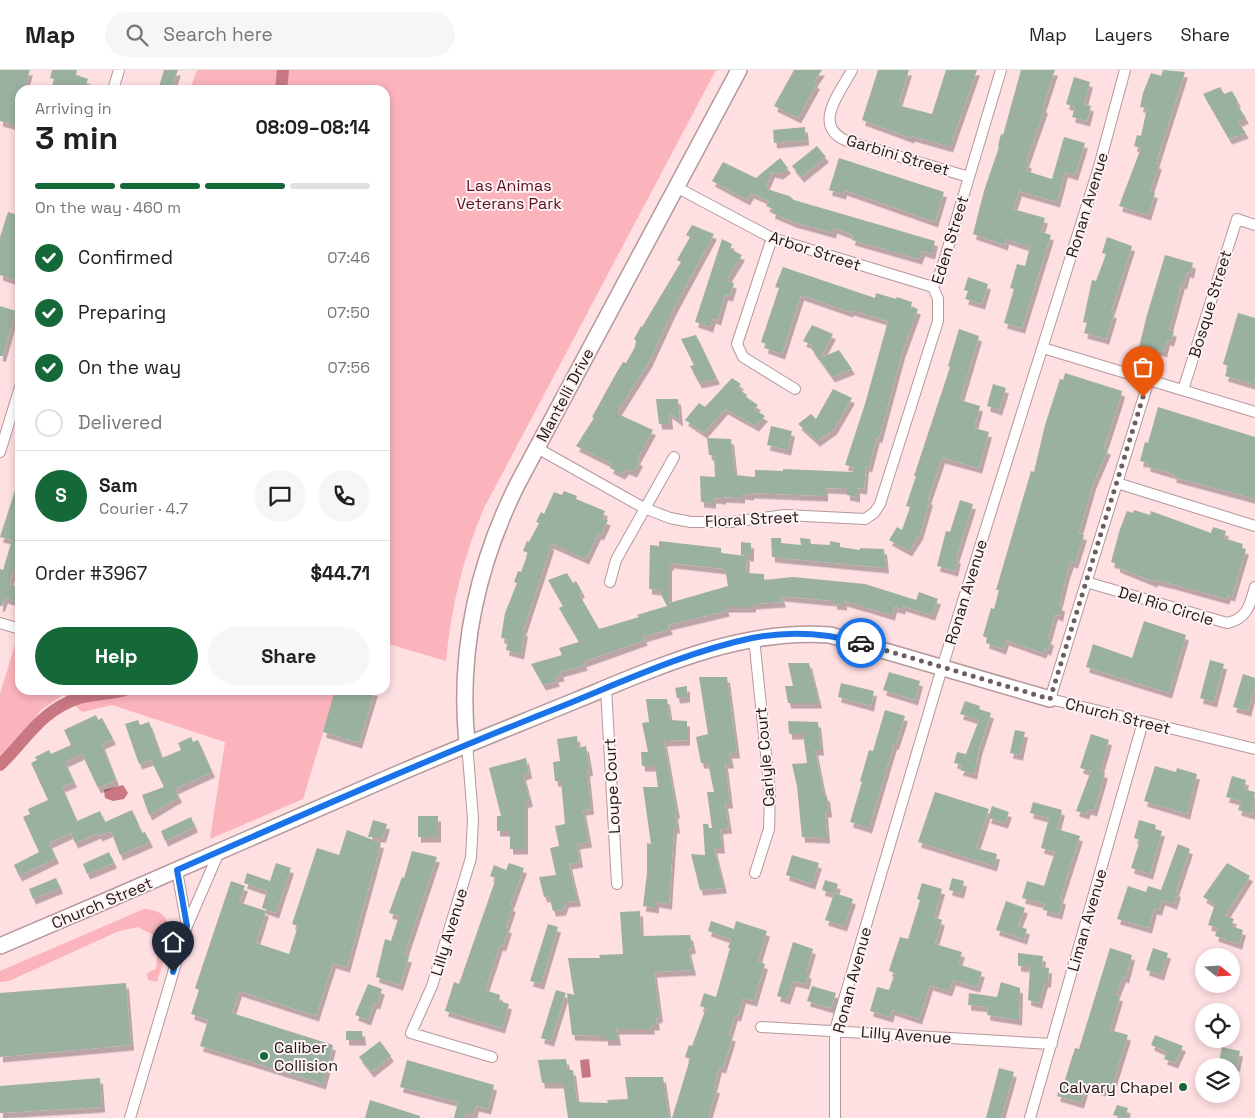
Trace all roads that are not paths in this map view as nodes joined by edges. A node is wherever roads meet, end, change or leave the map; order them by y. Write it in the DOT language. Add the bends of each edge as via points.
graph roads {
  1 [pos="119,70"];
  2 [pos="739,70"];
  3 [pos="852,70"];
  4 [pos="1001,70"];
  5 [pos="1125,70"];
  6 [pos="114,85"];
  7 [pos="969,177"];
  8 [pos="676,187"];
  9 [pos="1255,224"];
  10 [pos="772,238"];
  11 [pos="933,287"];
  12 [pos="1043,348"];
  13 [pos="1148,380"];
  14 [pos="795,389"];
  15 [pos="1183,390"];
  16 [pos="15,404"];
  17 [pos="1255,412"];
  18 [pos="537,448"];
  19 [pos="0,452"];
  20 [pos="674,457"];
  21 [pos="1117,483"];
  22 [pos="644,508"];
  23 [pos="865,519"];
  24 [pos="1255,526"];
  25 [pos="610,582"];
  26 [pos="1086,582"];
  27 [pos="1255,587"];
  28 [pos="0,623"];
  29 [pos="15,628"];
  30 [pos="754,638"];
  31 [pos="942,668"];
  32 [pos="606,688"];
  33 [pos="1050,699"];
  34 [pos="1143,722"];
  35 [pos="467,743"];
  36 [pos="1255,749"];
  37 [pos="219,852"];
  38 [pos="177,870"];
  39 [pos="754,873"];
  40 [pos="617,884"];
  41 [pos="187,926"];
  42 [pos="0,946"];
  43 [pos="761,1028"];
  44 [pos="835,1030"];
  45 [pos="1052,1044"];
  46 [pos="492,1057"];
  47 [pos="130,1118"];
  48 [pos="835,1118"];
  49 [pos="1030,1118"];
  1 -- 6 [label="street"];
  2 -- 8 [label="street, Mantelli Drive"];
  3 -- 7 [label="street, Garbini Street" via="831,110 830,129 847,141"];
  4 -- 7 [label="street, Eden Street"];
  5 -- 12 [label="street, Ronan Avenue"];
  7 -- 11 [label="street, Eden Street" via="942,271"];
  8 -- 10 [label="street, Arbor Street"];
  8 -- 18 [label="street, Mantelli Drive"];
  9 -- 15 [label="street, Bosque Street" via="1236,219"];
  10 -- 11 [label="street, Arbor Street"];
  10 -- 14 [label="street" via="737,344 744,357"];
  11 -- 23 [label="street, Eden Street" via="938,299 938,320 880,504 874,514"];
  12 -- 13 [label="street"];
  12 -- 31 [label="street, Ronan Avenue"];
  13 -- 15 [label="street"];
  13 -- 21 [label="street"];
  15 -- 17 [label="street"];
  16 -- 19 [label="street"];
  18 -- 22 [label="street, Floral Street"];
  18 -- 35 [label="street, Mantelli Drive" via="504,512 476,594 466,664"];
  20 -- 22 [label="street"];
  21 -- 24 [label="street"];
  21 -- 26 [label="street"];
  22 -- 23 [label="street, Floral Street" via="691,522 731,522 785,515"];
  22 -- 25 [label="street" via="616,560"];
  26 -- 27 [label="street, Del Rio Circle" via="1227,623 1235,622 1248,610"];
  26 -- 33 [label="street"];
  28 -- 29 [label="street"];
  30 -- 31 [label="street, Church Street" via="807,633 830,635"];
  30 -- 32 [label="street, Church Street" via="718,647"];
  30 -- 39 [label="street, Carlyle Court" via="770,793 769,829"];
  31 -- 33 [label="street, Church Street"];
  31 -- 44 [label="street, Ronan Avenue"];
  32 -- 35 [label="street, Church Street"];
  32 -- 40 [label="street, Loupe Court"];
  33 -- 34 [label="street, Church Street"];
  34 -- 36 [label="street, Church Street"];
  34 -- 45 [label="street, Liman Avenue"];
  35 -- 37 [label="street, Church Street"];
  35 -- 46 [label="street, Lilly Avenue" via="473,819 471,858 432,986 411,1033"];
  37 -- 38 [label="street, Church Street"];
  37 -- 41 [label="street"];
  38 -- 41 [label="street"];
  38 -- 42 [label="street, Church Street"];
  41 -- 47 [label="street"];
  43 -- 44 [label="street, Lilly Avenue"];
  44 -- 45 [label="street, Lilly Avenue"];
  44 -- 48 [label="street, Ronan Avenue"];
  45 -- 49 [label="street, Liman Avenue"];
}
